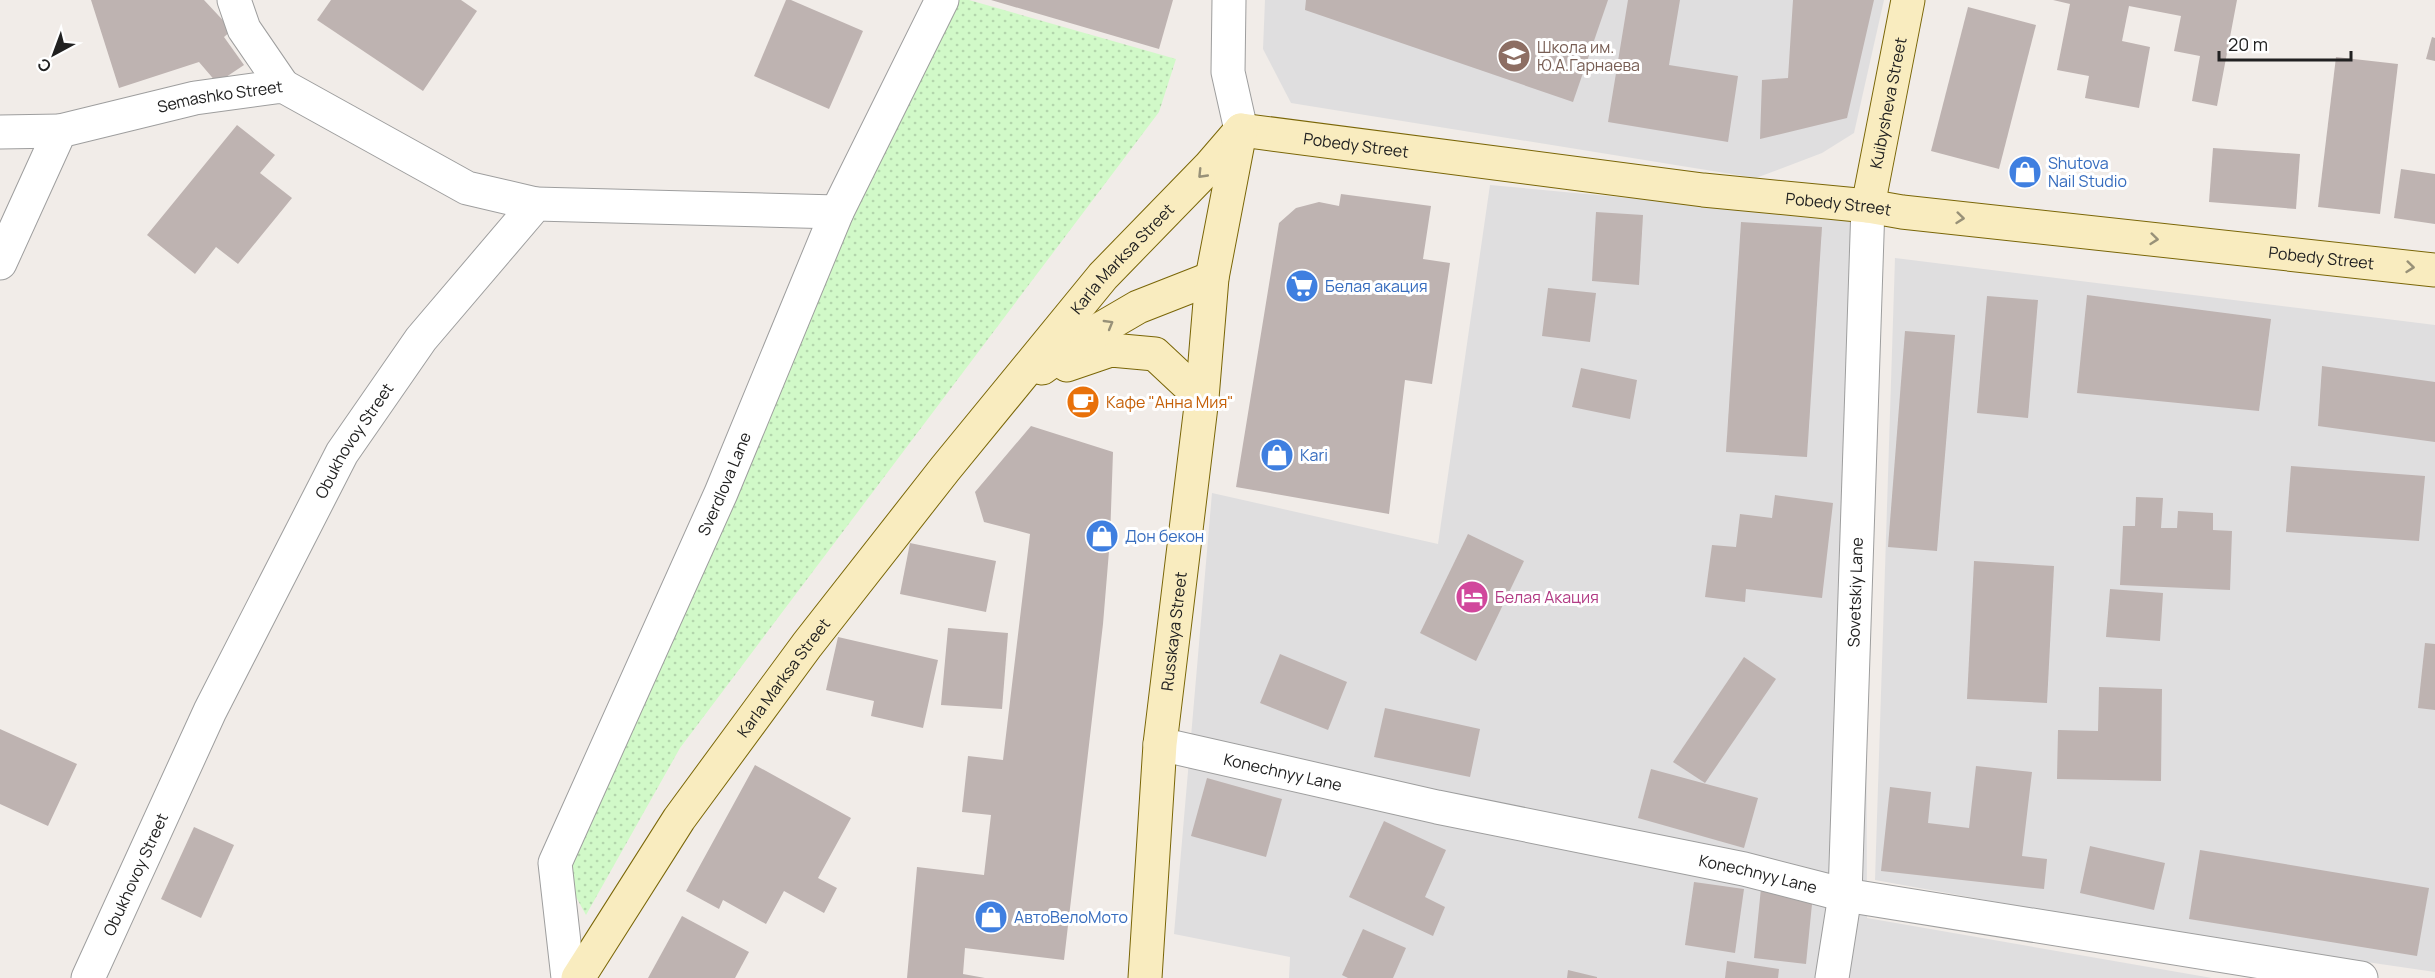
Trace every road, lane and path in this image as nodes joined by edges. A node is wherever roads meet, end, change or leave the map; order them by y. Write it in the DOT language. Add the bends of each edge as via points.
graph roads {
  1 [pos="234,0"];
  2 [pos="942,0"];
  3 [pos="1229,0"];
  4 [pos="1908,0"];
  5 [pos="283,87"];
  6 [pos="1241,130"];
  7 [pos="60,131"];
  8 [pos="0,132"];
  9 [pos="536,204"];
  10 [pos="1868,206"];
  11 [pos="837,212"];
  12 [pos="0,263"];
  13 [pos="2435,270"];
  14 [pos="1212,278"];
  15 [pos="1008,391"];
  16 [pos="1202,398"];
  17 [pos="1160,744"];
  18 [pos="1845,894"];
  19 [pos="1142,972"];
  20 [pos="88,978"];
  21 [pos="568,978"];
  22 [pos="578,978"];
  23 [pos="1832,978"];
  24 [pos="2361,978"];
  1 -- 5 [label="street" via="244,29"];
  2 -- 11 [label="street, Sverdlova Lane"];
  3 -- 6 [label="street, Russkaya Street" via="1228,72"];
  4 -- 10 [label="main road, Kuibysheva Street"];
  5 -- 7 [label="street, Semashko Street" via="195,98"];
  5 -- 9 [label="street, Semashko Street" via="467,188"];
  6 -- 10 [label="main road, Pobedy Street" via="1703,190"];
  6 -- 14 [label="main road, Russkaya Street"];
  6 -- 15 [label="main road, Karla Marksa Street, one-way" via="1103,276"];
  7 -- 8 [label="street, Semashko Street"];
  7 -- 12 [label="street"];
  9 -- 11 [label="street"];
  9 -- 20 [label="street, Obukhovoy Street" via="421,339 342,453 210,711"];
  10 -- 13 [label="main road, Pobedy Street, one-way"];
  10 -- 18 [label="street, Sovetskiy Lane"];
  11 -- 21 [label="street, Sverdlova Lane" via="721,493 555,863"];
  15 -- 14 [label="main road, Karla Marksa Street, one-way" via="1078,342 1138,307"];
  14 -- 16 [label="main road, Russkaya Street"];
  15 -- 16 [label="main road, Karla Marksa Street" via="1111,350 1155,354"];
  15 -- 22 [label="main road, Karla Marksa Street" via="807,645 679,819"];
  16 -- 17 [label="main road, Russkaya Street"];
  17 -- 18 [label="street, Konechnyy Lane"];
  17 -- 19 [label="main road, Russkaya Street"];
  18 -- 23 [label="street, Sovetskiy Lane"];
  18 -- 24 [label="street, Konechnyy Lane"];
}
